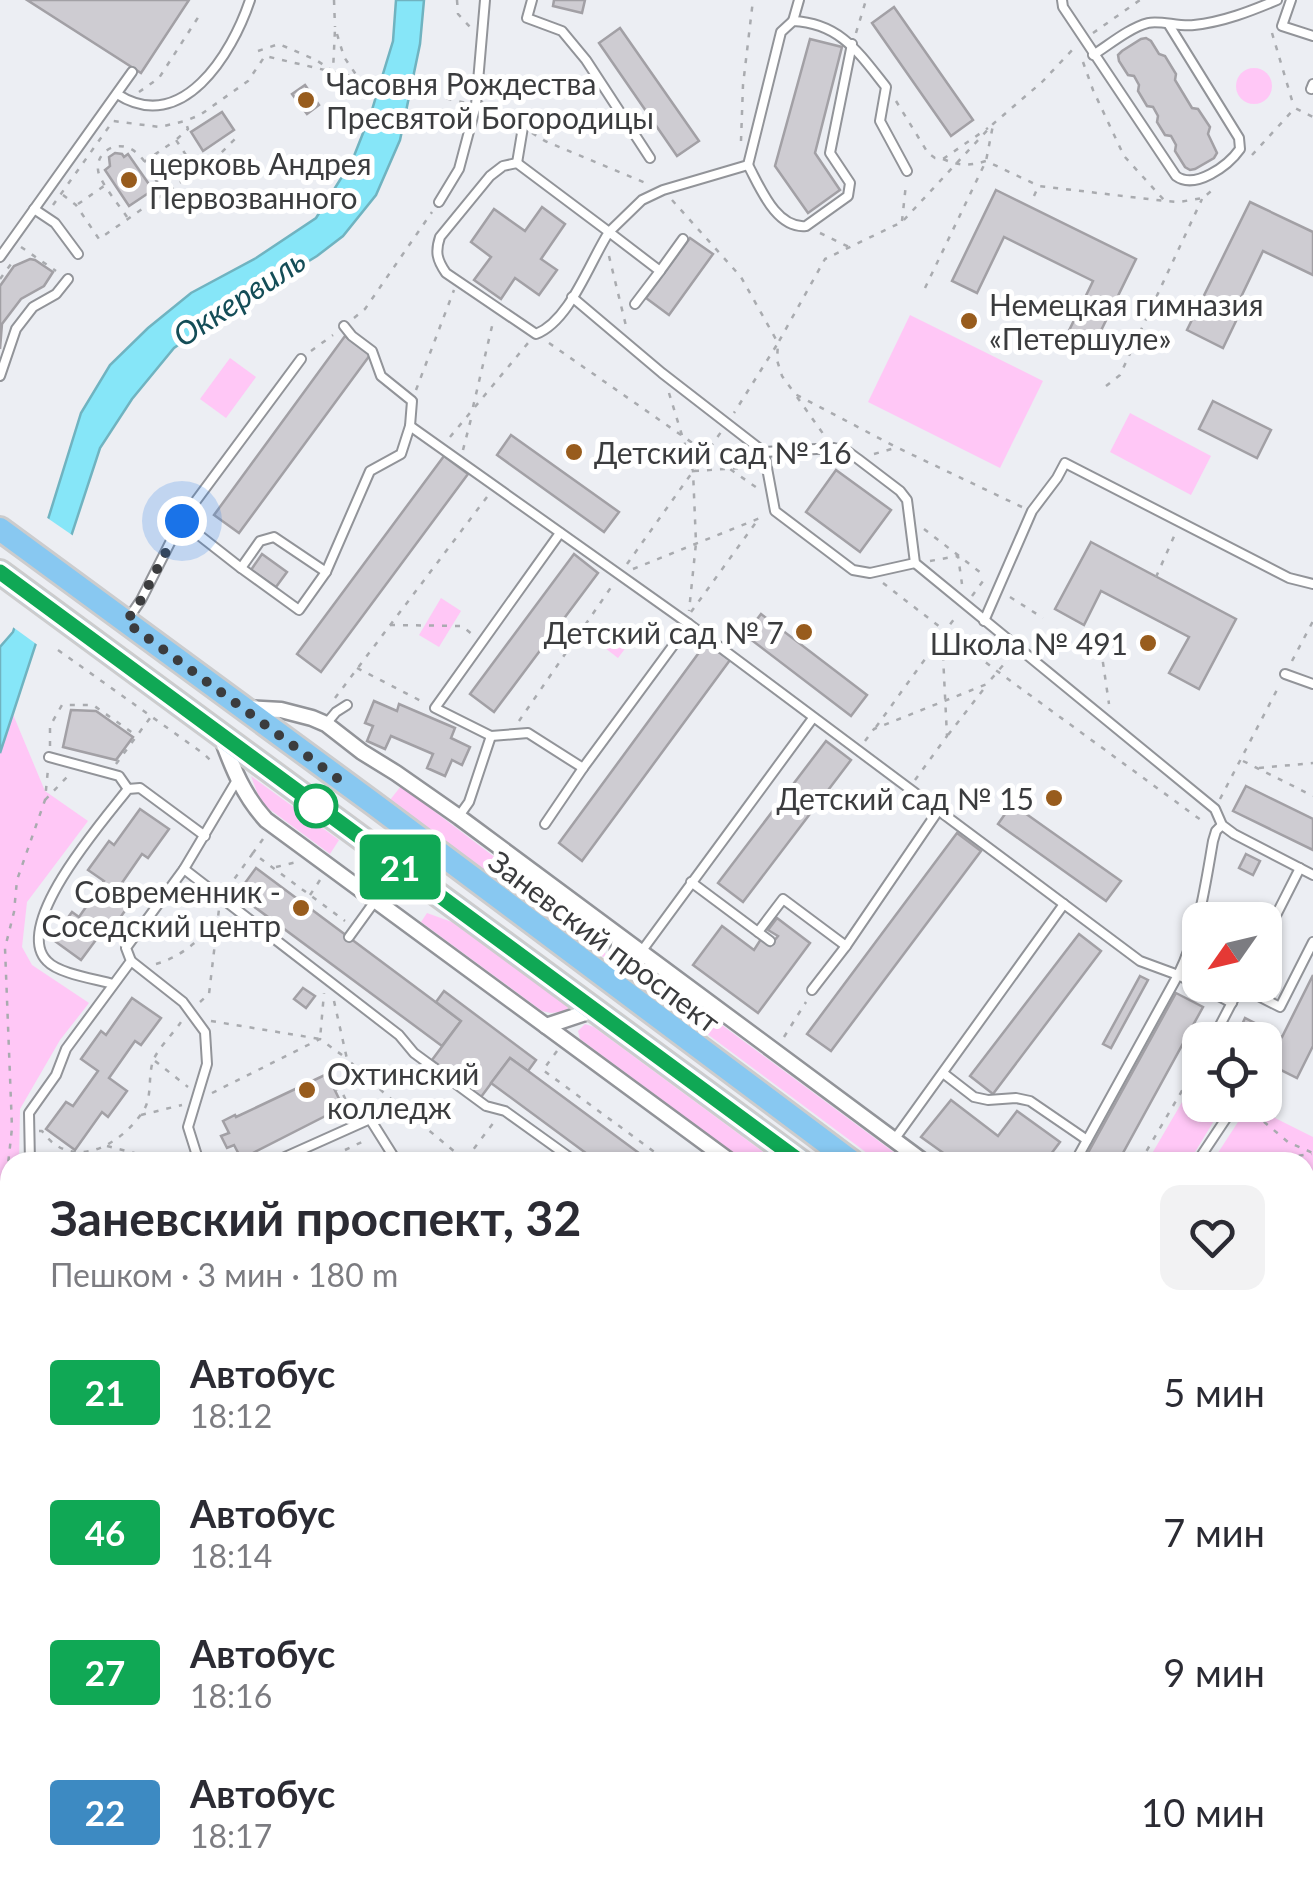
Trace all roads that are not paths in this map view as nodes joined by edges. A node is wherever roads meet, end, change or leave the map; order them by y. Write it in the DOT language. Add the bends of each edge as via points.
graph roads {
  1 [pos="250,0"];
  2 [pos="484,0"];
  3 [pos="532,0"];
  4 [pos="798,0"];
  5 [pos="1062,0"];
  6 [pos="1278,0"];
  7 [pos="1291,0"];
  8 [pos="793,21"];
  9 [pos="1169,26"];
  10 [pos="1313,36"];
  11 [pos="852,44"];
  12 [pos="1093,55"];
  13 [pos="132,72"];
  14 [pos="117,94"];
  15 [pos="476,106"];
  16 [pos="650,158"];
  17 [pos="517,163"];
  18 [pos="748,165"];
  19 [pos="907,171"];
  20 [pos="439,202"];
  21 [pos="34,209"];
  22 [pos="607,235"];
  23 [pos="683,239"];
  24 [pos="78,254"];
  25 [pos="0,257"];
  26 [pos="660,271"];
  27 [pos="68,279"];
  28 [pos="572,297"];
  29 [pos="635,304"];
  30 [pos="344,326"];
  31 [pos="301,359"];
  32 [pos="0,376"];
  33 [pos="410,426"];
  34 [pos="764,452"];
  35 [pos="182,521"];
  36 [pos="0,529"];
  37 [pos="560,533"];
  38 [pos="915,564"];
  39 [pos="241,568"];
  40 [pos="0,572"];
  41 [pos="326,572"];
  42 [pos="1313,584"];
  43 [pos="984,621"];
  44 [pos="126,622"];
  45 [pos="689,624"];
  46 [pos="1285,674"];
  47 [pos="1313,684"];
  48 [pos="347,705"];
  49 [pos="242,708"];
  50 [pos="813,718"];
  51 [pos="326,724"];
  52 [pos="220,734"];
  53 [pos="492,736"];
  54 [pos="50,757"];
  55 [pos="583,768"];
  56 [pos="238,780"];
  57 [pos="157,784"];
  58 [pos="128,789"];
  59 [pos="148,794"];
  60 [pos="938,811"];
  61 [pos="458,818"];
  62 [pos="546,824"];
  63 [pos="1219,828"];
  64 [pos="205,836"];
  65 [pos="1300,868"];
  66 [pos="184,870"];
  67 [pos="1313,874"];
  68 [pos="692,882"];
  69 [pos="376,901"];
  70 [pos="1204,902"];
  71 [pos="1282,903"];
  72 [pos="1064,904"];
  73 [pos="758,932"];
  74 [pos="349,937"];
  75 [pos="620,939"];
  76 [pos="770,941"];
  77 [pos="1313,942"];
  78 [pos="846,946"];
  79 [pos="640,954"];
  80 [pos="131,962"];
  81 [pos="330,963"];
  82 [pos="1182,966"];
  83 [pos="1178,974"];
  84 [pos="327,978"];
  85 [pos="113,984"];
  86 [pos="612,984"];
  87 [pos="812,990"];
  88 [pos="1270,1002"];
  89 [pos="1232,1003"];
  90 [pos="594,1010"];
  91 [pos="1222,1022"];
  92 [pos="546,1026"];
  93 [pos="942,1073"];
  94 [pos="1224,1122"];
  95 [pos="894,1140"];
  96 [pos="1087,1140"];
  97 [pos="30,1152"];
  98 [pos="195,1152"];
  99 [pos="300,1152"];
  100 [pos="391,1152"];
  101 [pos="562,1152"];
  102 [pos="717,1152"];
  103 [pos="787,1152"];
  104 [pos="839,1152"];
  105 [pos="910,1152"];
  106 [pos="1080,1152"];
  107 [pos="1205,1152"];
  1 -- 14 [label="lane" via="218,65 178,100 135,105"];
  2 -- 15 [label="lane"];
  3 -- 16 [label="lane" via="527,18 562,31"];
  4 -- 8 [label="lane"];
  5 -- 12 [label="lane"];
  6 -- 9 [label="lane" via="1214,21"];
  7 -- 10 [label="lane" via="1282,26"];
  8 -- 11 [label="lane" via="813,22"];
  8 -- 18 [label="lane" via="780,32"];
  9 -- 12 [label="lane" via="1140,26"];
  9 -- 12 [label="lane" via="1239,138 1234,158 1202,178 1176,176"];
  11 -- 18 [label="lane" via="830,153 850,183 848,196 799,228 780,219"];
  11 -- 19 [label="lane" via="886,88 880,120"];
  13 -- 14 [label="lane"];
  14 -- 21 [label="lane"];
  15 -- 17 [label="lane" via="523,127"];
  15 -- 20 [label="lane" via="459,169"];
  17 -- 22 [label="lane"];
  17 -- 28 [label="lane" via="490,176 440,237 438,261 536,334 548,330"];
  18 -- 22 [label="lane" via="642,200"];
  21 -- 24 [label="lane" via="56,224"];
  21 -- 25 [label="lane"];
  22 -- 26 [label="lane"];
  22 -- 28 [label="lane"];
  23 -- 26 [label="lane"];
  26 -- 29 [label="lane"];
  27 -- 32 [label="lane" via="16,330"];
  28 -- 34 [label="lane"];
  30 -- 33 [label="lane" via="372,351 381,376 412,401"];
  31 -- 35 [label="lane"];
  33 -- 37 [label="lane"];
  33 -- 41 [label="lane" via="401,454 370,471"];
  34 -- 38 [label="lane" via="775,511 853,570"];
  34 -- 38 [label="lane" via="834,448 858,459 907,500"];
  35 -- 39 [label="lane"];
  35 -- 44 [label="lane"];
  36 -- 44 [label="main road, Заневский проспект"];
  37 -- 45 [label="lane"];
  37 -- 53 [label="lane" via="435,708"];
  38 -- 43 [label="lane"];
  39 -- 41 [label="lane" via="260,541 274,537"];
  39 -- 41 [label="lane" via="300,610"];
  40 -- 52 [label="main road, Заневский проспект"];
  42 -- 43 [label="lane" via="1289,578 1066,462 1032,512"];
  43 -- 63 [label="lane" via="1215,809"];
  44 -- 49 [label="main road, Заневский проспект"];
  45 -- 50 [label="lane"];
  45 -- 55 [label="lane"];
  46 -- 47 [label="lane"];
  48 -- 51 [label="lane"];
  49 -- 51 [label="street" via="281,710"];
  49 -- 86 [label="main road, Заневский проспект"];
  50 -- 60 [label="lane"];
  50 -- 68 [label="lane"];
  51 -- 61 [label="street"];
  52 -- 56 [label="street"];
  52 -- 90 [label="main road, Заневский проспект"];
  53 -- 55 [label="lane" via="528,733"];
  53 -- 61 [label="lane"];
  54 -- 58 [label="lane" via="119,776"];
  55 -- 62 [label="lane"];
  56 -- 64 [label="lane"];
  56 -- 69 [label="street" via="266,820"];
  57 -- 59 [label="lane"];
  58 -- 59 [label="lane"];
  58 -- 85 [label="lane" via="74,860 39,929 38,946 54,967"];
  59 -- 64 [label="lane"];
  60 -- 72 [label="lane"];
  60 -- 78 [label="lane"];
  61 -- 75 [label="street"];
  63 -- 65 [label="lane"];
  63 -- 70 [label="lane"];
  64 -- 66 [label="lane"];
  65 -- 67 [label="lane"];
  65 -- 71 [label="lane"];
  66 -- 80 [label="lane" via="126,948"];
  66 -- 84 [label="lane"];
  68 -- 73 [label="lane"];
  68 -- 79 [label="lane"];
  69 -- 74 [label="lane"];
  69 -- 92 [label="street"];
  72 -- 83 [label="lane" via="1140,961"];
  72 -- 93 [label="lane"];
  73 -- 76 [label="lane"];
  73 -- 78 [label="lane" via="783,899"];
  75 -- 79 [label="street"];
  75 -- 86 [label="street"];
  77 -- 88 [label="lane" via="1280,1007"];
  78 -- 87 [label="lane"];
  79 -- 95 [label="street"];
  80 -- 85 [label="lane"];
  80 -- 98 [label="lane" via="182,1002 204,1032 208,1064 188,1126"];
  81 -- 84 [label="lane"];
  82 -- 83 [label="lane"];
  83 -- 89 [label="lane"];
  83 -- 96 [label="lane"];
  84 -- 101 [label="lane" via="414,1053"];
  85 -- 97 [label="lane" via="29,1112"];
  86 -- 104 [label="main road, Заневский проспект"];
  89 -- 91 [label="lane"];
  90 -- 92 [label="street"];
  90 -- 103 [label="main road, Заневский проспект"];
  92 -- 102 [label="street"];
  93 -- 95 [label="lane"];
  93 -- 96 [label="lane" via="974,1096 1030,1102"];
  94 -- 107 [label="lane"];
  95 -- 105 [label="street"];
  96 -- 106 [label="lane"];
  99 -- 100 [label="lane" via="370,1119"];
}
